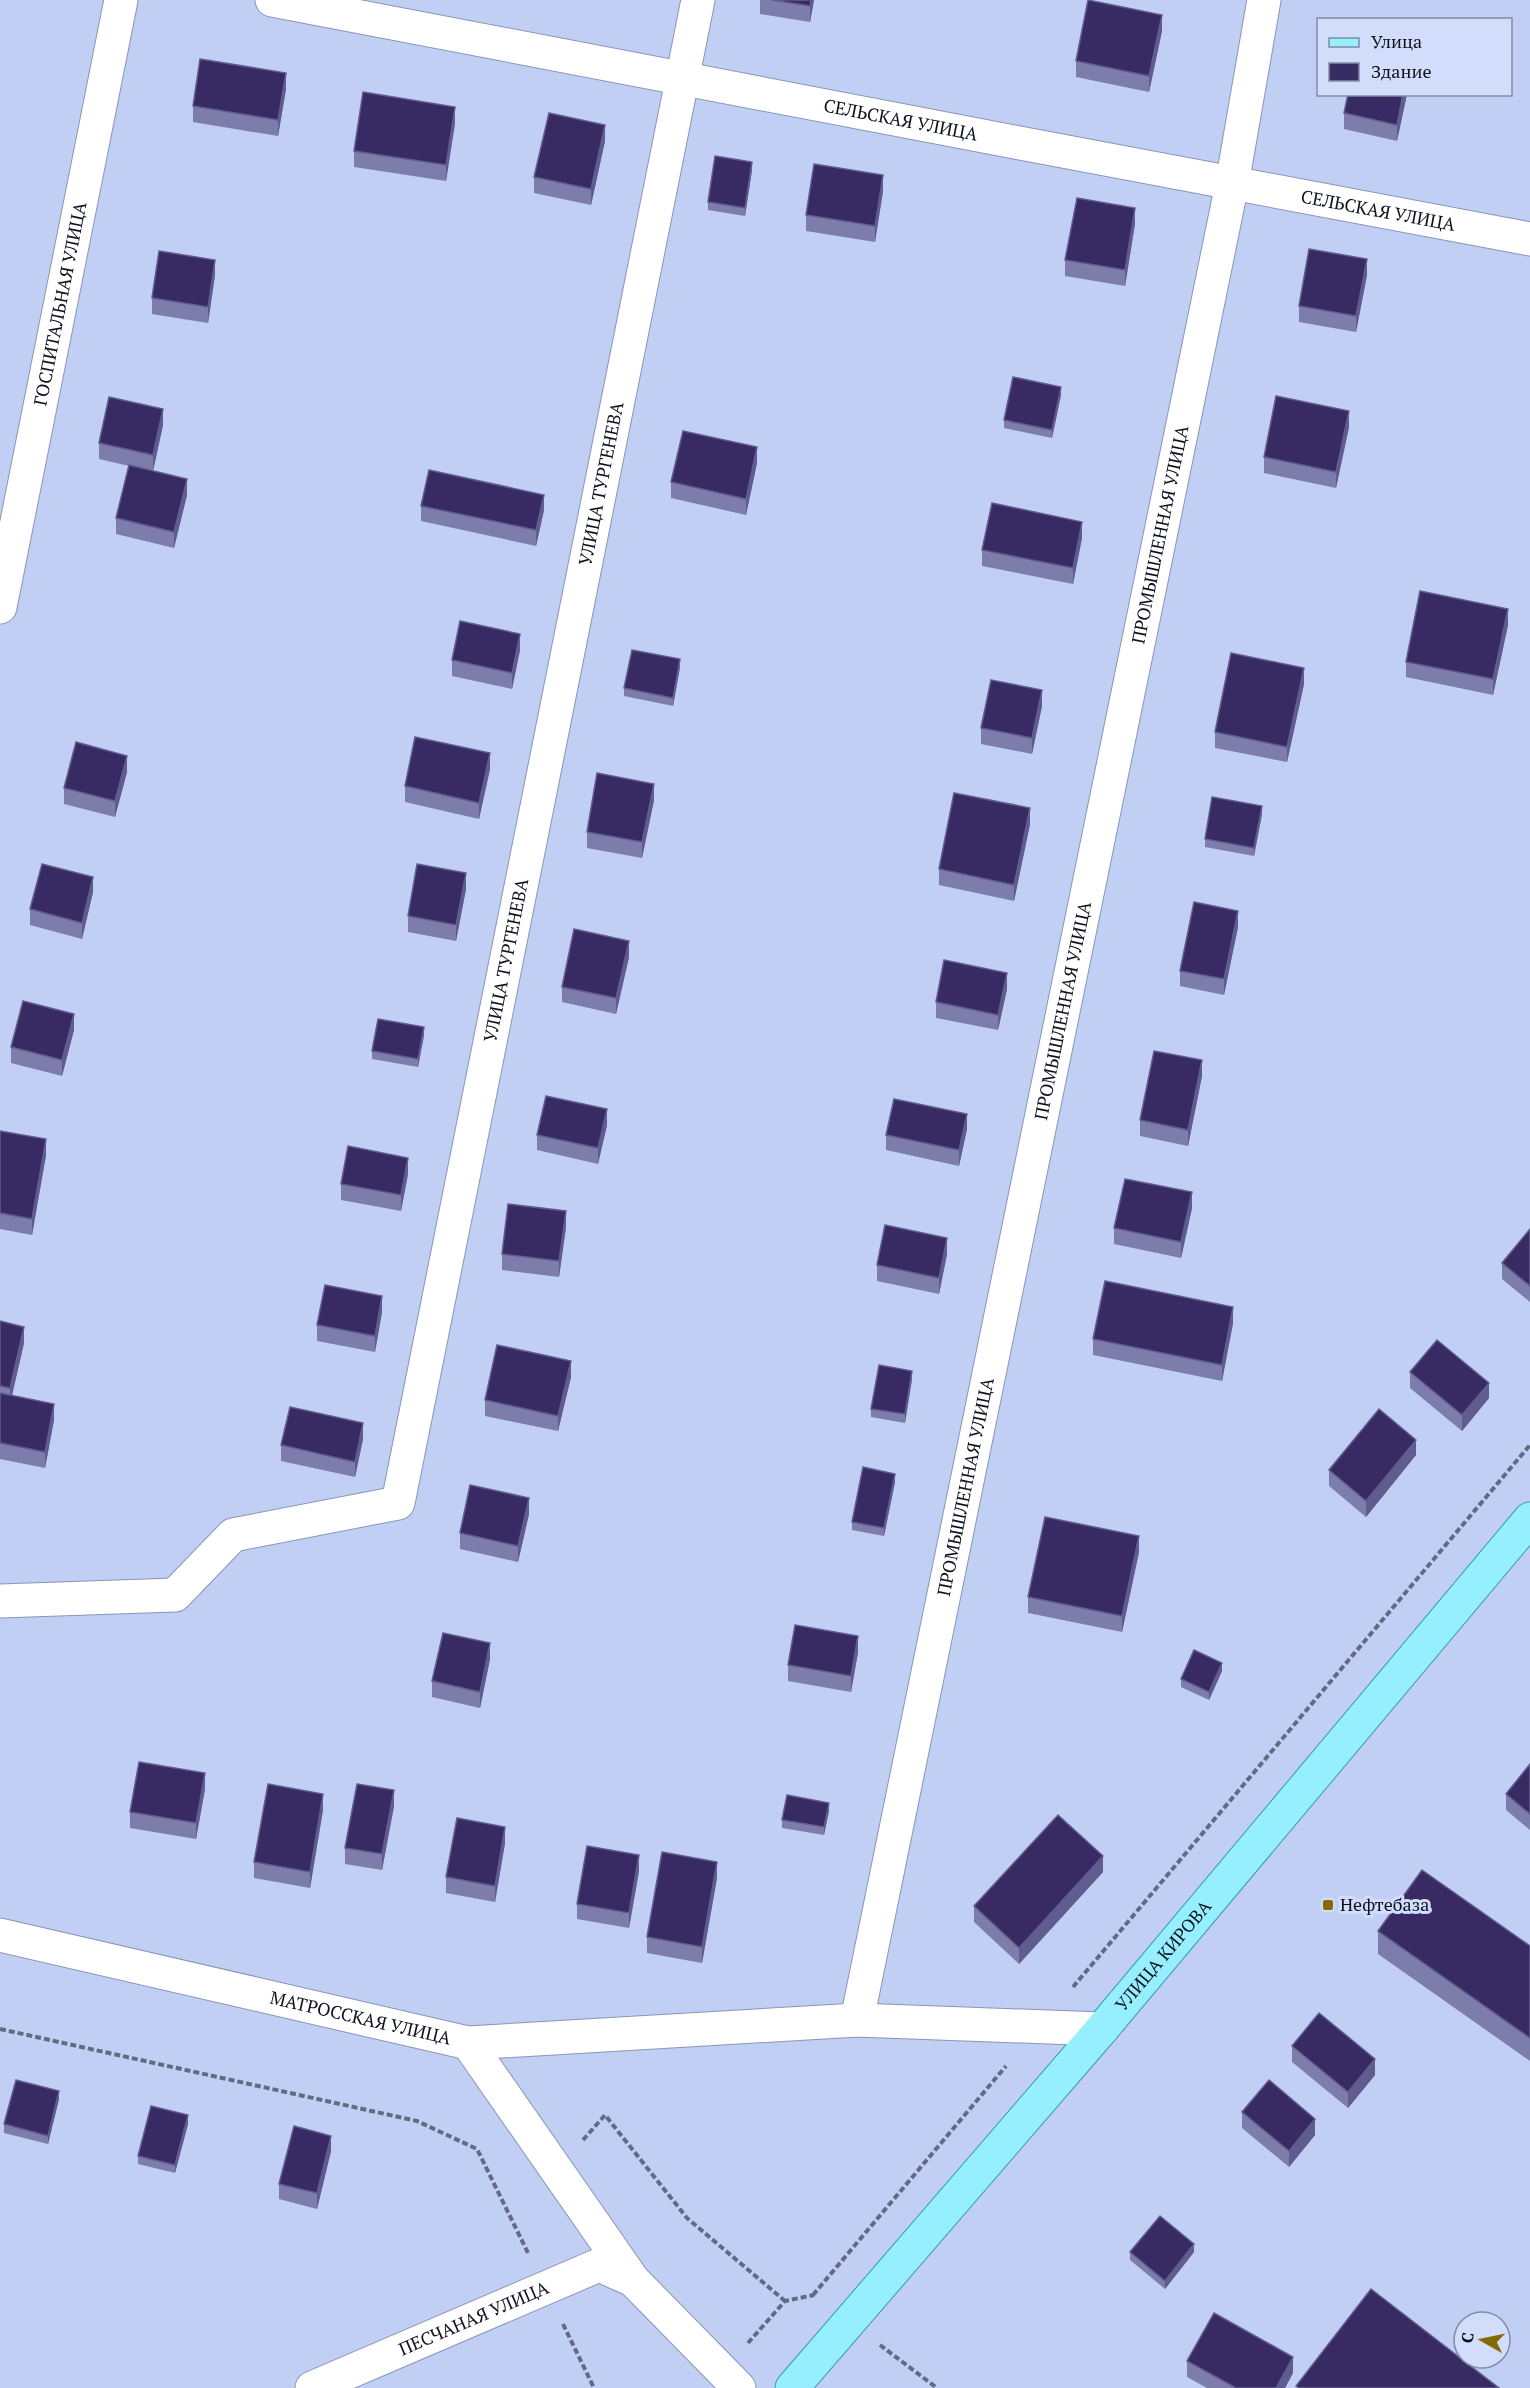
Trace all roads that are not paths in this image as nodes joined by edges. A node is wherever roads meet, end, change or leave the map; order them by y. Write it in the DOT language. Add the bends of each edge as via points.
graph roads {
  1 [pos="121,0"];
  2 [pos="272,0"];
  3 [pos="698,0"];
  4 [pos="1264,0"];
  5 [pos="684,77"];
  6 [pos="1232,184"];
  7 [pos="1530,239"];
  8 [pos="0,607"];
  9 [pos="1530,1519"];
  10 [pos="0,1601"];
  11 [pos="0,1935"];
  12 [pos="857,2020"];
  13 [pos="1102,2029"];
  14 [pos="468,2043"];
  15 [pos="633,2280"];
  16 [pos="312,2388"];
  17 [pos="739,2388"];
  18 [pos="792,2388"];
  1 -- 8 [label="street, ГОСПИТАЛЬНАЯ УЛИЦА"];
  2 -- 5 [label="street, СЕЛЬСКАЯ УЛИЦА"];
  3 -- 5 [label="street, УЛИЦА ТУРГЕНЕВА"];
  4 -- 6 [label="street, ПРОМЫШЛЕННАЯ УЛИЦА"];
  5 -- 6 [label="street, СЕЛЬСКАЯ УЛИЦА"];
  5 -- 10 [label="street, УЛИЦА ТУРГЕНЕВА" via="398,1503 233,1535 175,1595"];
  6 -- 7 [label="street, СЕЛЬСКАЯ УЛИЦА"];
  6 -- 12 [label="street, ПРОМЫШЛЕННАЯ УЛИЦА"];
  9 -- 13 [label="main road, УЛИЦА КИРОВА"];
  11 -- 14 [label="street, МАТРОССКАЯ УЛИЦА"];
  12 -- 13 [label="street"];
  12 -- 14 [label="street"];
  13 -- 18 [label="main road, УЛИЦА КИРОВА"];
  14 -- 15 [label="street, МАТРОССКАЯ УЛИЦА"];
  15 -- 16 [label="street, ПЕСЧАНАЯ УЛИЦА" via="599,2265"];
  15 -- 17 [label="street, МАТРОССКАЯ УЛИЦА"];
}
